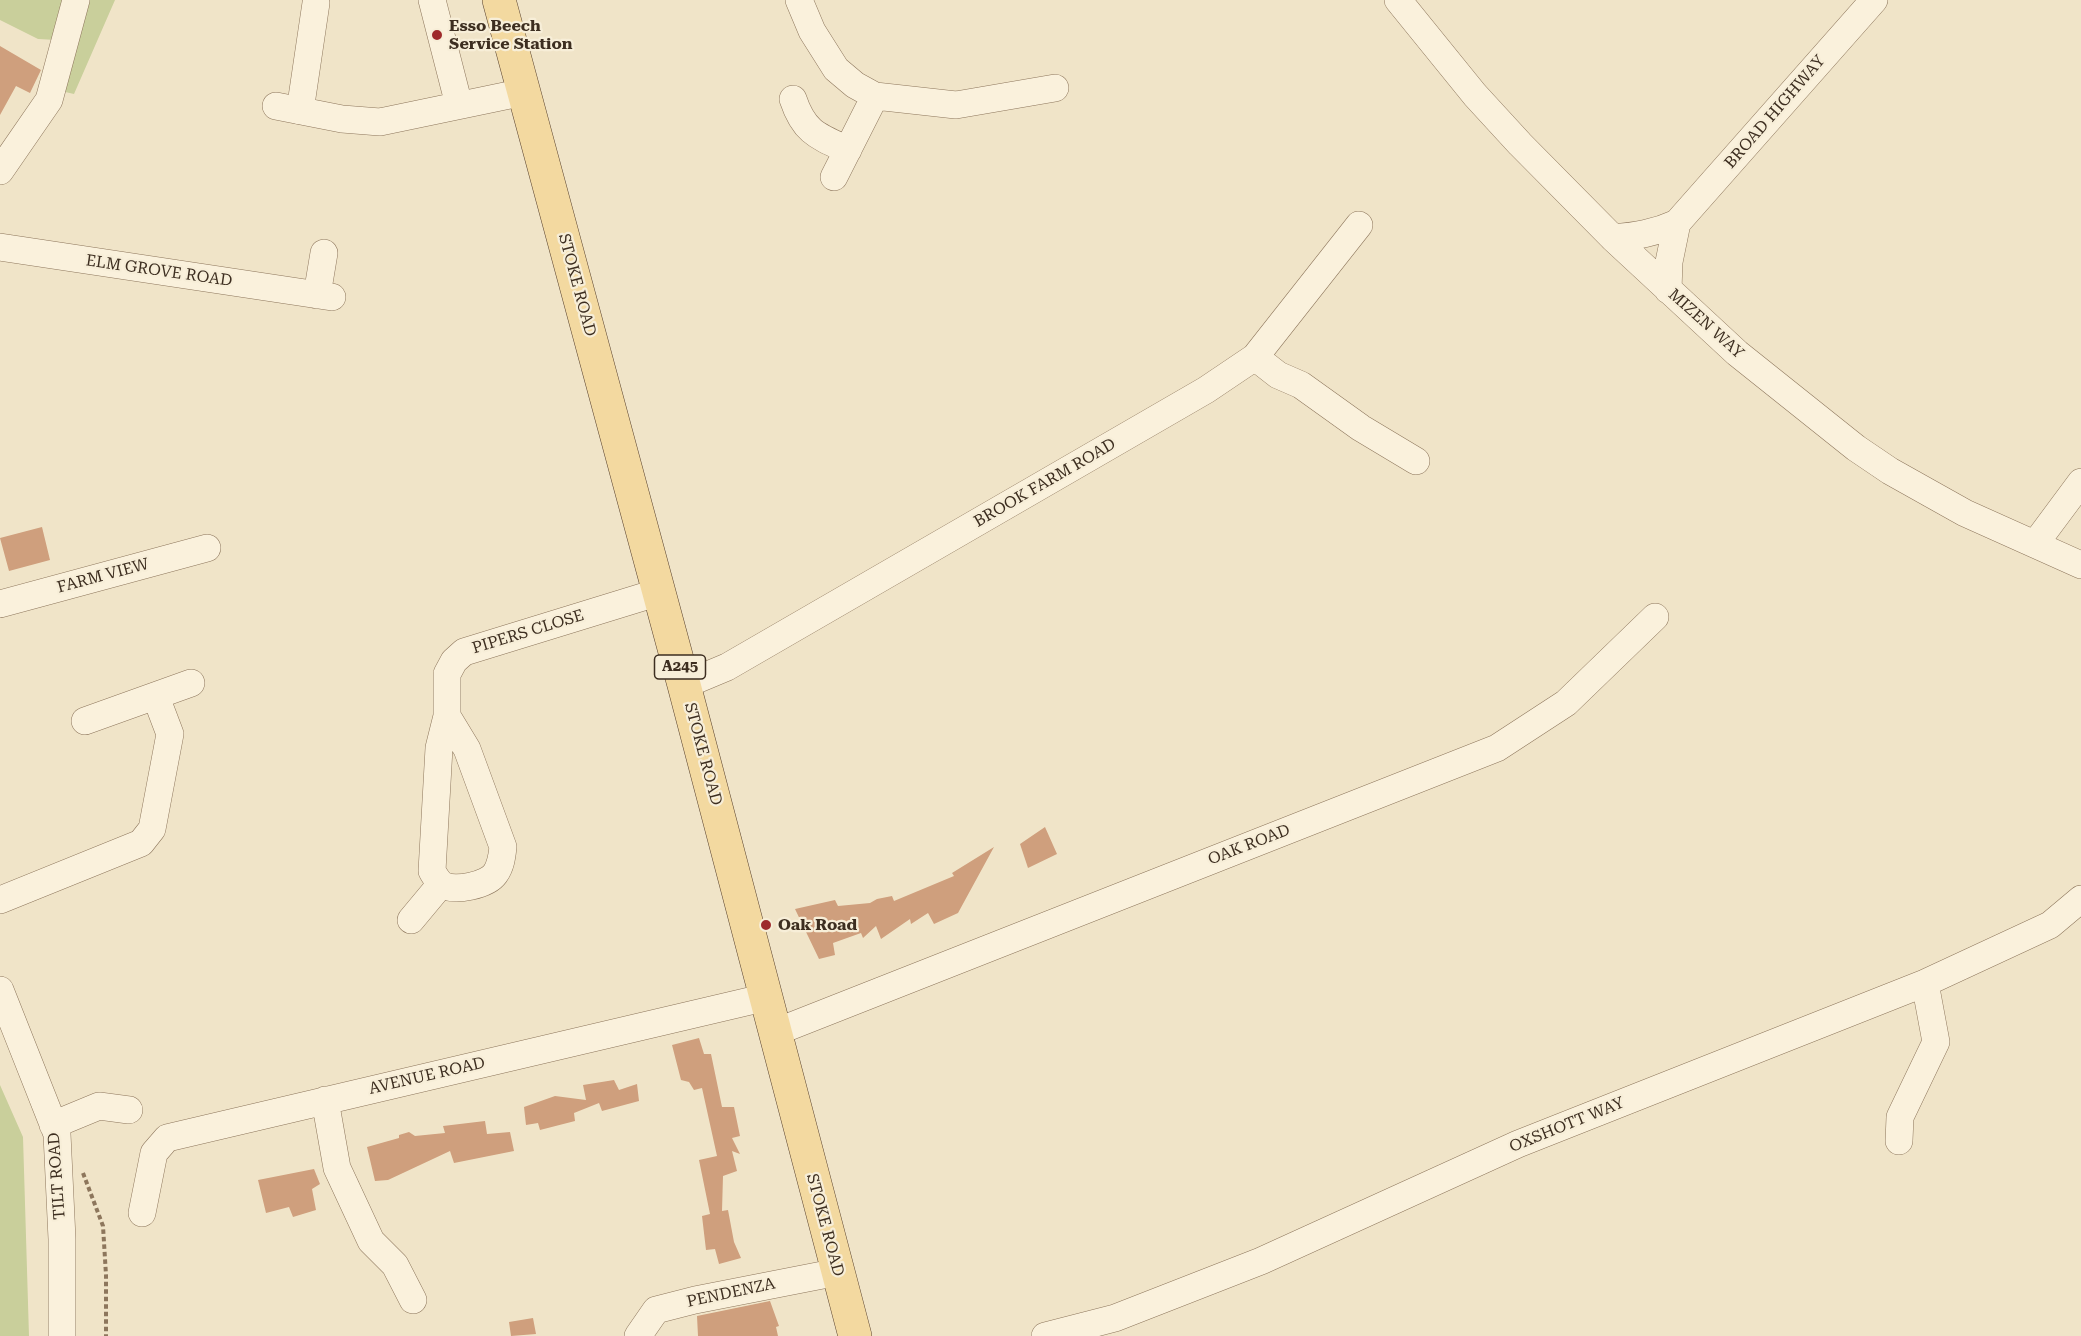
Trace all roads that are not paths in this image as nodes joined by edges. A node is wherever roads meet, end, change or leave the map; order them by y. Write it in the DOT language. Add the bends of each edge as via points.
graph roads {
  1 [pos="76,0"];
  2 [pos="432,0"];
  3 [pos="499,0"];
  4 [pos="799,0"];
  5 [pos="1398,0"];
  6 [pos="1874,0"];
  7 [pos="316,3"];
  8 [pos="1055,88"];
  9 [pos="524,92"];
  10 [pos="875,96"];
  11 [pos="793,99"];
  12 [pos="459,105"];
  13 [pos="848,150"];
  14 [pos="0,171"];
  15 [pos="834,177"];
  16 [pos="1677,223"];
  17 [pos="1359,225"];
  18 [pos="1613,238"];
  19 [pos="0,247"];
  20 [pos="324,253"];
  21 [pos="1668,290"];
  22 [pos="1254,357"];
  23 [pos="1416,461"];
  24 [pos="2081,482"];
  25 [pos="2035,544"];
  26 [pos="207,548"];
  27 [pos="2081,565"];
  28 [pos="659,591"];
  29 [pos="0,604"];
  30 [pos="1655,617"];
  31 [pos="191,683"];
  32 [pos="684,685"];
  33 [pos="156,697"];
  34 [pos="447,716"];
  35 [pos="85,721"];
  36 [pos="441,884"];
  37 [pos="2081,899"];
  38 [pos="0,900"];
  39 [pos="411,920"];
  40 [pos="1925,983"];
  41 [pos="0,990"];
  42 [pos="767,997"];
  43 [pos="776,1032"];
  44 [pos="325,1101"];
  45 [pos="129,1110"];
  46 [pos="54,1125"];
  47 [pos="1899,1141"];
  48 [pos="142,1213"];
  49 [pos="838,1272"];
  50 [pos="412,1300"];
  51 [pos="858,1334"];
  52 [pos="62,1336"];
  53 [pos="638,1336"];
  54 [pos="1045,1336"];
  1 -- 14 [label="street" via="49,100"];
  2 -- 12 [label="street"];
  3 -- 9 [label="main road, STOKE ROAD / A245"];
  4 -- 10 [label="street" via="812,31 836,69"];
  5 -- 18 [label="street, MIZEN WAY" via="1475,95"];
  6 -- 16 [label="street, BROAD HIGHWAY"];
  7 -- 12 [label="street" via="288,109 380,122"];
  8 -- 10 [label="street" via="956,105"];
  9 -- 12 [label="street"];
  9 -- 28 [label="main road, STOKE ROAD / A245"];
  10 -- 13 [label="street"];
  11 -- 13 [label="street" via="803,123"];
  13 -- 15 [label="street"];
  16 -- 18 [label="street, BROAD HIGHWAY" via="1658,232"];
  16 -- 21 [label="street, BROAD HIGHWAY"];
  17 -- 22 [label="street, BROOK FARM ROAD"];
  18 -- 21 [label="street, MIZEN WAY"];
  19 -- 20 [label="street, ELM GROVE ROAD" via="325,296"];
  21 -- 25 [label="street, MIZEN WAY" via="1737,353 1864,454 1965,513"];
  22 -- 23 [label="street"];
  22 -- 32 [label="street, BROOK FARM ROAD" via="1195,396 727,667"];
  24 -- 25 [label="street"];
  25 -- 27 [label="street, MIZEN WAY"];
  26 -- 29 [label="street, FARM VIEW"];
  28 -- 32 [label="main road, STOKE ROAD / A245"];
  28 -- 34 [label="street, PIPERS CLOSE" via="464,652 447,674"];
  30 -- 43 [label="street, OAK ROAD" via="1566,703 1497,748"];
  31 -- 33 [label="street"];
  32 -- 42 [label="main road, STOKE ROAD / A245"];
  33 -- 35 [label="street"];
  33 -- 38 [label="street" via="170,734 152,829 141,843"];
  34 -- 36 [label="street, PIPERS CLOSE" via="439,748 432,871"];
  34 -- 36 [label="street" via="467,749 503,847 501,864 494,876 483,883 454,890"];
  36 -- 39 [label="street"];
  37 -- 40 [label="street, OXSHOTT WAY" via="2050,925"];
  40 -- 47 [label="street" via="1936,1042 1900,1116"];
  40 -- 54 [label="street, OXSHOTT WAY" via="1518,1144 1261,1261 1115,1318"];
  41 -- 46 [label="street, TILT ROAD"];
  42 -- 43 [label="main road, STOKE ROAD / A245"];
  42 -- 44 [label="street, AVENUE ROAD"];
  43 -- 49 [label="main road, STOKE ROAD / A245"];
  44 -- 48 [label="street, AVENUE ROAD" via="167,1138 154,1153"];
  44 -- 50 [label="street" via="337,1168 372,1241 395,1265"];
  45 -- 46 [label="street" via="99,1106"];
  46 -- 52 [label="street, TILT ROAD" via="62,1239"];
  49 -- 51 [label="main road, STOKE ROAD / A245"];
  49 -- 53 [label="street, PENDENZA" via="656,1310"];
}
